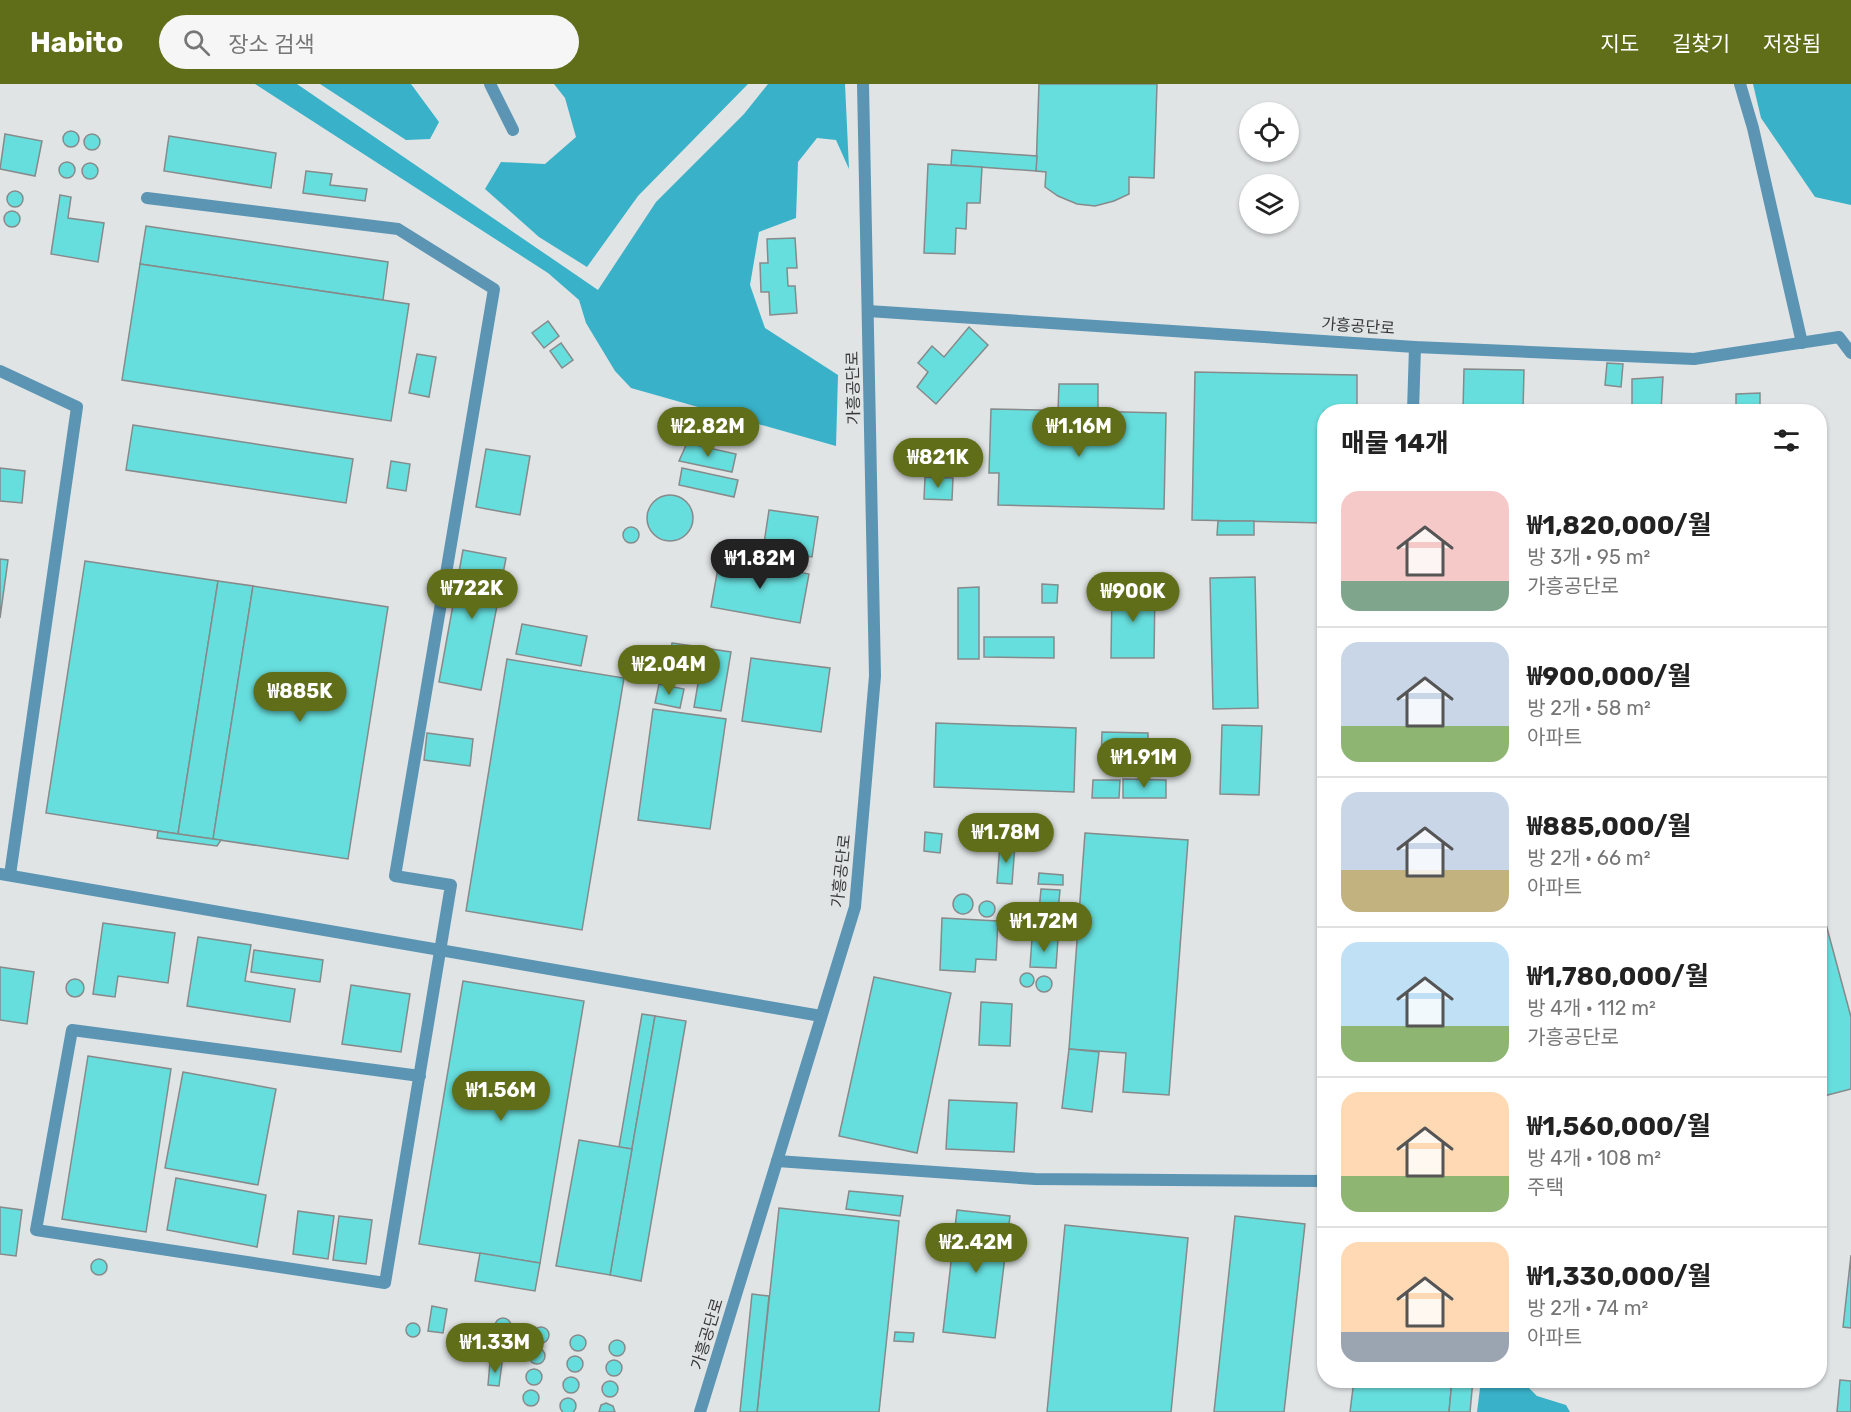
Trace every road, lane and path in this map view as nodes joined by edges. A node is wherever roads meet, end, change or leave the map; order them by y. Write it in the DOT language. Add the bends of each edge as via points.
graph roads {
  1 [pos="490,84"];
  2 [pos="864,84"];
  3 [pos="1740,84"];
  4 [pos="513,130"];
  5 [pos="147,198"];
  6 [pos="868,311"];
  7 [pos="1802,343"];
  8 [pos="1415,347"];
  9 [pos="1851,353"];
  10 [pos="0,371"];
  11 [pos="1413,404"];
  12 [pos="5,875"];
  13 [pos="440,950"];
  14 [pos="821,1016"];
  15 [pos="420,1076"];
  16 [pos="777,1161"];
  17 [pos="1317,1181"];
  18 [pos="700,1412"];
  1 -- 4 [label="street"];
  2 -- 6 [label="street, 가흥공단로"];
  3 -- 7 [label="street"];
  5 -- 13 [label="street" via="398,230 494,289 395,876 451,885"];
  6 -- 8 [label="street, 가흥공단로"];
  6 -- 14 [label="street, 가흥공단로" via="875,676 855,907"];
  7 -- 8 [label="street, 가흥공단로" via="1694,359"];
  7 -- 9 [label="street, 가흥공단로" via="1839,337"];
  8 -- 11 [label="street, 가흥공단로"];
  10 -- 12 [label="street" via="77,407"];
  12 -- 13 [label="street"];
  13 -- 14 [label="street"];
  13 -- 15 [label="street"];
  14 -- 16 [label="street, 가흥공단로"];
  15 -- 15 [label="street" via="385,1283 36,1230 72,1030"];
  16 -- 17 [label="street" via="1035,1179"];
  16 -- 18 [label="street, 가흥공단로"];
}
